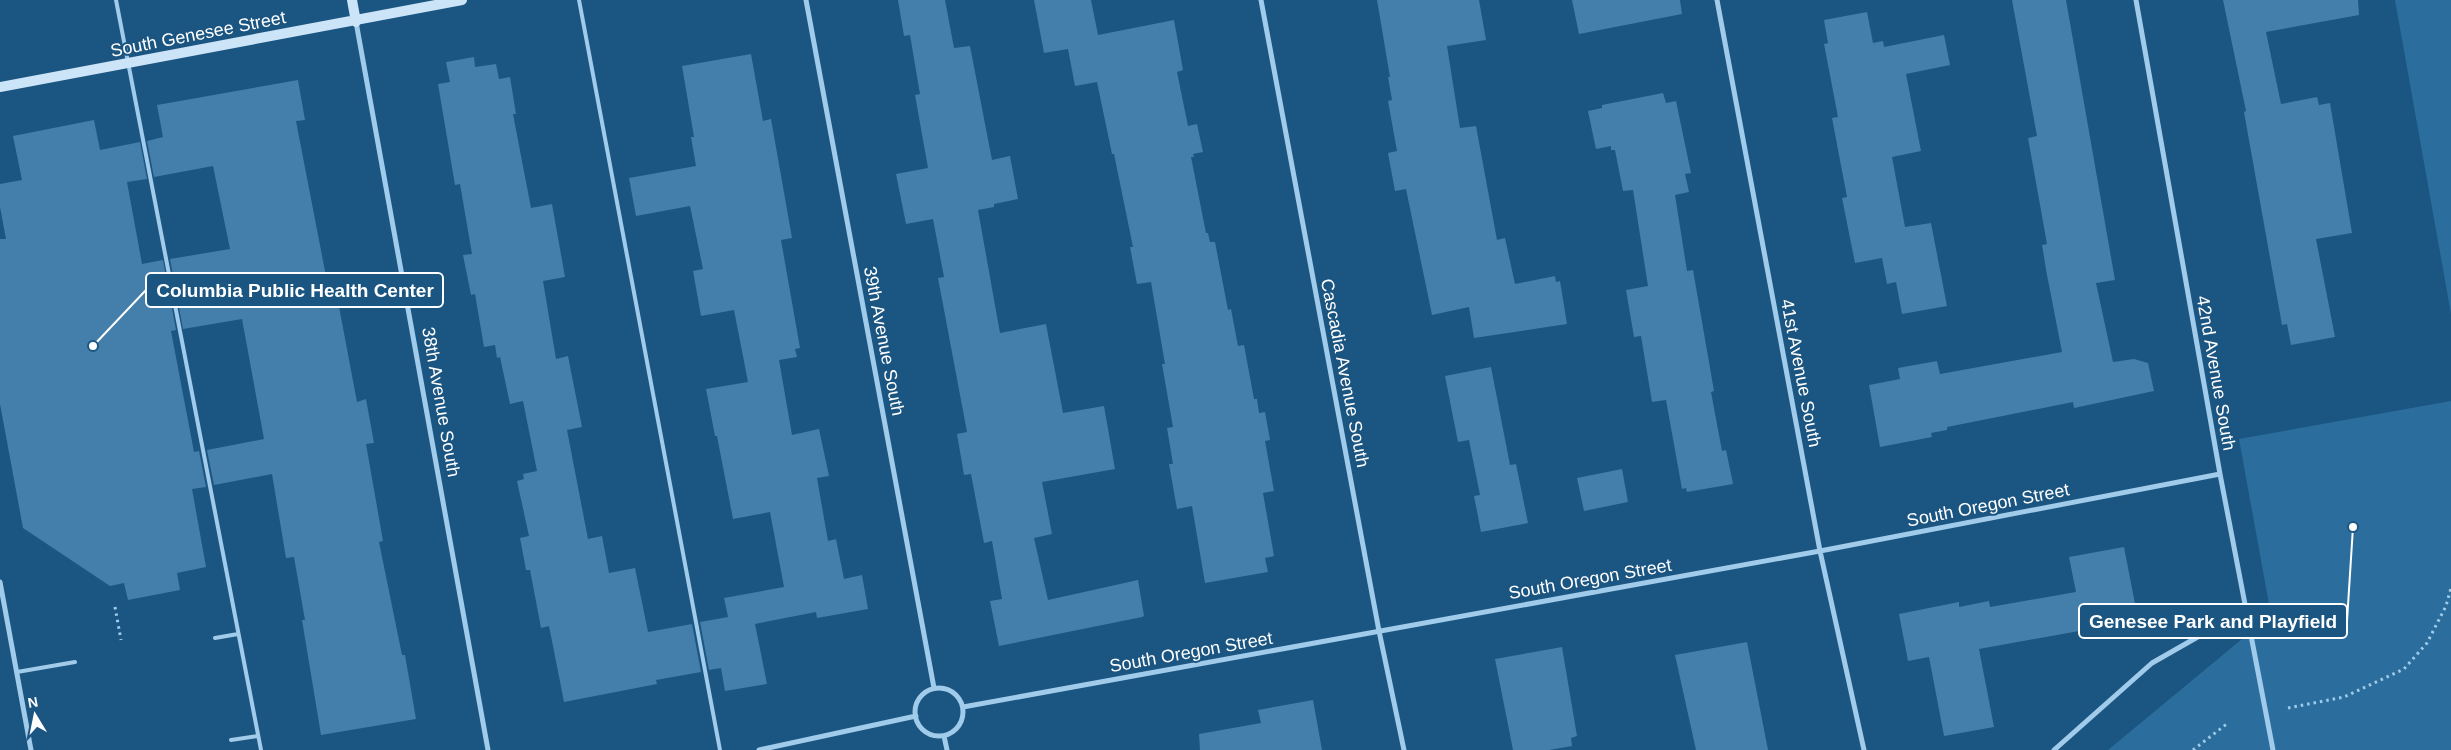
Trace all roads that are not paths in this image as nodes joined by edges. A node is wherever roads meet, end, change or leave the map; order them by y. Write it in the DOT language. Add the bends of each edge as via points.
graph roads {
  1 [pos="116,0"];
  2 [pos="352,0"];
  3 [pos="462,0"];
  4 [pos="579,0"];
  5 [pos="806,0"];
  6 [pos="1262,0"];
  7 [pos="1717,0"];
  8 [pos="2136,0"];
  9 [pos="356,22"];
  10 [pos="127,64"];
  11 [pos="0,88"];
  12 [pos="2220,474"];
  13 [pos="1820,551"];
  14 [pos="0,582"];
  15 [pos="2245,610"];
  16 [pos="1379,632"];
  17 [pos="238,634"];
  18 [pos="215,638"];
  19 [pos="75,662"];
  20 [pos="17,672"];
  21 [pos="934,688"];
  22 [pos="963,707"];
  23 [pos="916,716"];
  24 [pos="258,736"];
  25 [pos="944,736"];
  26 [pos="231,740"];
  27 [pos="31,750"];
  28 [pos="261,750"];
  29 [pos="488,750"];
  30 [pos="720,750"];
  31 [pos="759,750"];
  32 [pos="947,750"];
  33 [pos="1404,750"];
  34 [pos="1864,750"];
  35 [pos="2054,750"];
  36 [pos="2273,750"];
  1 -- 10 [label="lane"];
  2 -- 9 [label="street, 38th Avenue South"];
  3 -- 9 [label="street, South Genesee Street"];
  4 -- 30 [label="lane"];
  5 -- 21 [label="street, 39th Avenue South"];
  6 -- 16 [label="street, Cascadia Avenue South"];
  7 -- 13 [label="street, 41st Avenue South"];
  8 -- 12 [label="street, 42nd Avenue South"];
  9 -- 10 [label="street, South Genesee Street"];
  9 -- 29 [label="street, 38th Avenue South"];
  10 -- 11 [label="street, South Genesee Street"];
  10 -- 17 [label="lane"];
  12 -- 13 [label="street, South Oregon Street"];
  12 -- 15 [label="street, 42nd Avenue South"];
  13 -- 16 [label="street, South Oregon Street"];
  13 -- 34 [label="street, 41st Avenue South"];
  14 -- 20 [label="street"];
  15 -- 35 [label="street" via="2152,663"];
  15 -- 36 [label="street, 42nd Avenue South"];
  16 -- 22 [label="street, South Oregon Street"];
  16 -- 33 [label="street, Cascadia Avenue South"];
  17 -- 18 [label="lane"];
  17 -- 24 [label="lane"];
  19 -- 20 [label="lane"];
  20 -- 27 [label="street"];
  21 -- 22 [label="street" via="942,687 956,694"];
  21 -- 23 [label="street" via="920,696"];
  22 -- 25 [label="street" via="964,715 957,729"];
  23 -- 25 [label="street" via="927,733"];
  23 -- 31 [label="street"];
  24 -- 26 [label="lane"];
  24 -- 28 [label="lane"];
  25 -- 32 [label="street"];
}
